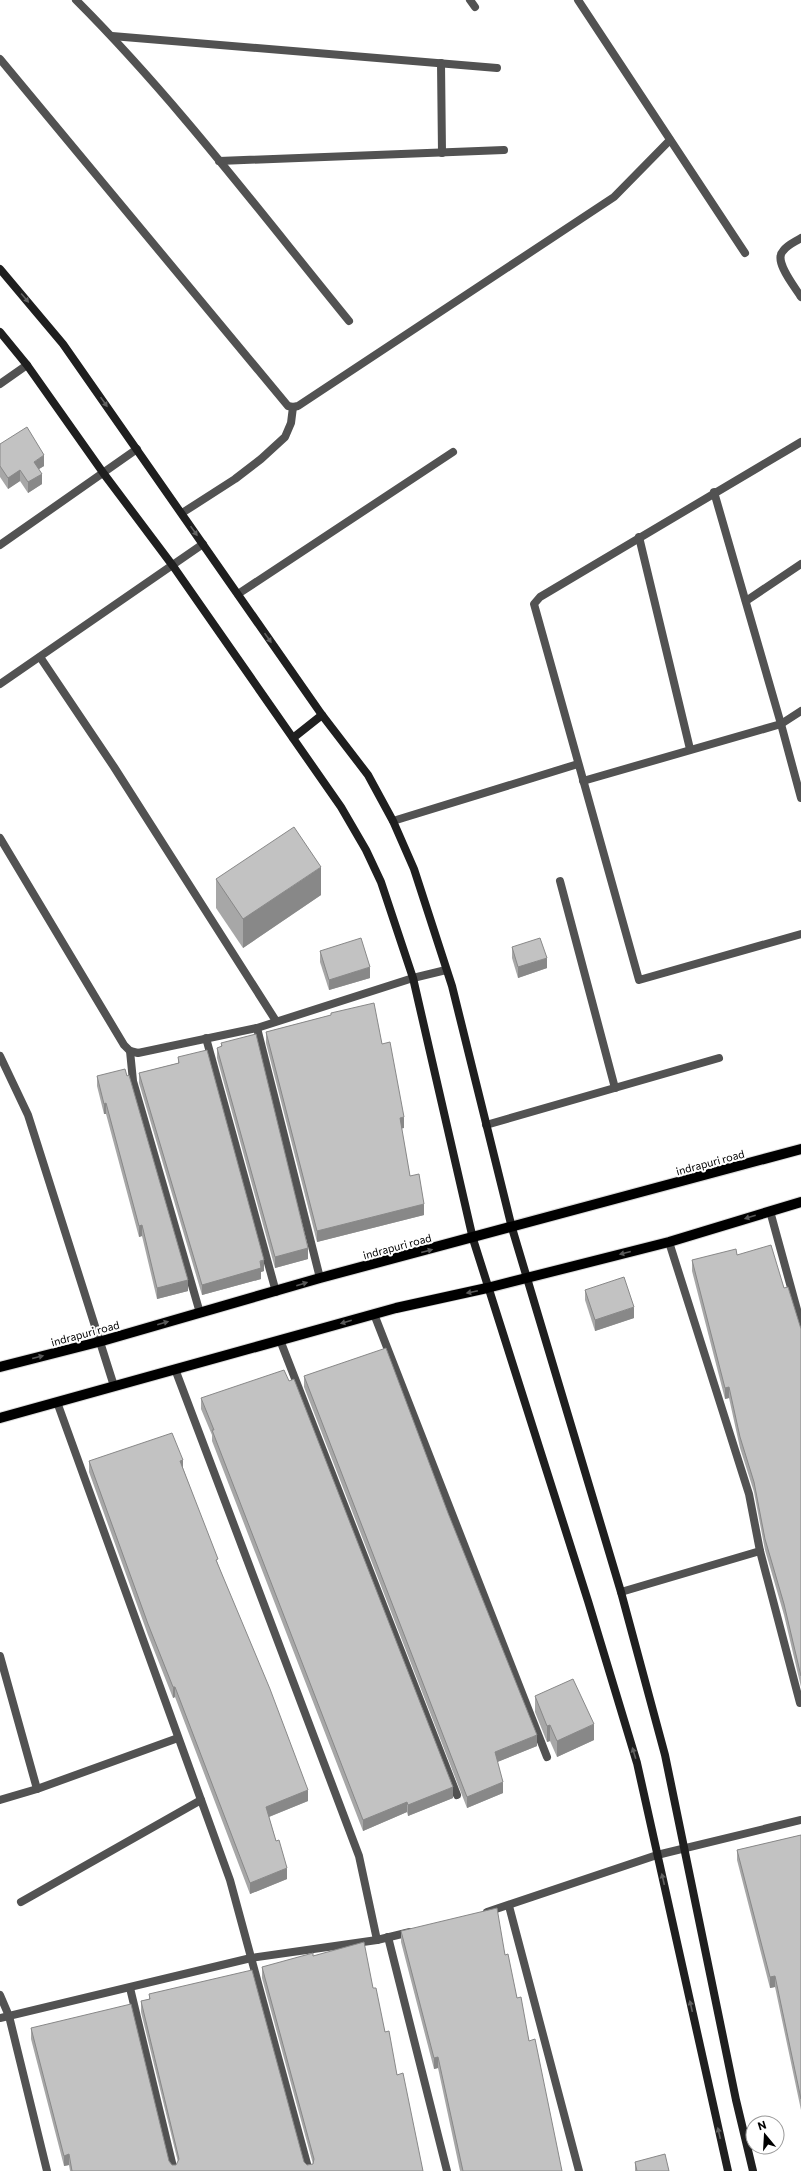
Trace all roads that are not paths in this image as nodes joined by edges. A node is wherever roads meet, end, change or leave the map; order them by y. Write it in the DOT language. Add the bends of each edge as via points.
graph roads {
  1 [pos="76,0"];
  2 [pos="470,0"];
  3 [pos="578,0"];
  4 [pos="475,8"];
  5 [pos="112,36"];
  6 [pos="0,58"];
  7 [pos="441,63"];
  8 [pos="497,68"];
  9 [pos="670,140"];
  10 [pos="504,150"];
  11 [pos="442,153"];
  12 [pos="219,161"];
  13 [pos="801,238"];
  14 [pos="745,253"];
  15 [pos="0,268"];
  16 [pos="801,297"];
  17 [pos="348,321"];
  18 [pos="0,332"];
  19 [pos="27,365"];
  20 [pos="0,384"];
  21 [pos="293,407"];
  22 [pos="801,442"];
  23 [pos="137,449"];
  24 [pos="453,452"];
  25 [pos="104,474"];
  26 [pos="714,492"];
  27 [pos="182,513"];
  28 [pos="639,537"];
  29 [pos="203,544"];
  30 [pos="0,545"];
  31 [pos="801,564"];
  32 [pos="173,566"];
  33 [pos="238,594"];
  34 [pos="746,601"];
  35 [pos="40,657"];
  36 [pos="0,684"];
  37 [pos="801,711"];
  38 [pos="322,715"];
  39 [pos="781,724"];
  40 [pos="293,738"];
  41 [pos="690,750"];
  42 [pos="578,764"];
  43 [pos="582,781"];
  44 [pos="801,798"];
  45 [pos="393,822"];
  46 [pos="0,838"];
  47 [pos="560,881"];
  48 [pos="801,934"];
  49 [pos="446,970"];
  50 [pos="412,978"];
  51 [pos="276,1020"];
  52 [pos="257,1028"];
  53 [pos="206,1038"];
  54 [pos="130,1051"];
  55 [pos="0,1056"];
  56 [pos="720,1058"];
  57 [pos="615,1088"];
  58 [pos="486,1125"];
  59 [pos="801,1149"];
  60 [pos="801,1202"];
  61 [pos="770,1211"];
  62 [pos="512,1228"];
  63 [pos="473,1239"];
  64 [pos="670,1242"];
  65 [pos="320,1278"];
  66 [pos="526,1278"];
  67 [pos="487,1288"];
  68 [pos="276,1292"];
  69 [pos="200,1313"];
  70 [pos="374,1314"];
  71 [pos="801,1324"];
  72 [pos="280,1340"];
  73 [pos="102,1341"];
  74 [pos="0,1367"];
  75 [pos="175,1369"];
  76 [pos="114,1386"];
  77 [pos="57,1402"];
  78 [pos="0,1418"];
  79 [pos="760,1551"];
  80 [pos="621,1592"];
  81 [pos="0,1656"];
  82 [pos="800,1703"];
  83 [pos="178,1738"];
  84 [pos="547,1757"];
  85 [pos="37,1789"];
  86 [pos="457,1795"];
  87 [pos="0,1800"];
  88 [pos="201,1800"];
  89 [pos="801,1820"];
  90 [pos="683,1849"];
  91 [pos="658,1855"];
  92 [pos="21,1902"];
  93 [pos="509,1906"];
  94 [pos="479,1914"];
  95 [pos="418,1930"];
  96 [pos="388,1938"];
  97 [pos="378,1940"];
  98 [pos="252,1958"];
  99 [pos="130,1988"];
  100 [pos="0,1994"];
  101 [pos="9,2016"];
  102 [pos="0,2018"];
  103 [pos="47,2171"];
  104 [pos="174,2171"];
  105 [pos="309,2171"];
  106 [pos="447,2171"];
  107 [pos="579,2171"];
  108 [pos="728,2171"];
  109 [pos="754,2171"];
  1 -- 5 [label="street"];
  2 -- 4 [label="street"];
  3 -- 9 [label="street"];
  5 -- 7 [label="street"];
  5 -- 12 [label="street"];
  6 -- 21 [label="street" via="288,406"];
  7 -- 8 [label="street"];
  7 -- 11 [label="street"];
  9 -- 14 [label="street"];
  9 -- 21 [label="street" via="614,197"];
  10 -- 11 [label="street"];
  11 -- 12 [label="street"];
  12 -- 17 [label="street"];
  13 -- 16 [label="street" via="783,251 780,263"];
  15 -- 23 [label="street, one-way" via="63,344"];
  18 -- 19 [label="street"];
  19 -- 20 [label="street"];
  19 -- 25 [label="street"];
  21 -- 27 [label="street" via="292,423 285,437 235,479"];
  22 -- 26 [label="street"];
  23 -- 25 [label="street"];
  23 -- 27 [label="street"];
  24 -- 33 [label="street"];
  25 -- 30 [label="street"];
  25 -- 32 [label="street"];
  26 -- 28 [label="street"];
  26 -- 34 [label="street"];
  27 -- 29 [label="street, one-way"];
  28 -- 41 [label="street"];
  28 -- 42 [label="street" via="540,597 534,604"];
  29 -- 32 [label="street"];
  29 -- 33 [label="street"];
  31 -- 34 [label="street"];
  32 -- 35 [label="street"];
  32 -- 40 [label="street"];
  33 -- 38 [label="street, one-way"];
  34 -- 39 [label="street"];
  35 -- 36 [label="street"];
  35 -- 51 [label="street"];
  37 -- 39 [label="street"];
  38 -- 40 [label="street"];
  38 -- 45 [label="street" via="368,775"];
  39 -- 41 [label="street"];
  39 -- 44 [label="street"];
  40 -- 50 [label="street" via="341,806 366,850 381,882"];
  41 -- 43 [label="street"];
  42 -- 43 [label="street"];
  42 -- 45 [label="street"];
  43 -- 48 [label="street" via="639,980"];
  45 -- 49 [label="street" via="414,869"];
  46 -- 54 [label="street"];
  47 -- 57 [label="street"];
  49 -- 50 [label="street"];
  49 -- 58 [label="street"];
  50 -- 51 [label="street"];
  50 -- 63 [label="street"];
  51 -- 52 [label="street"];
  52 -- 53 [label="street"];
  52 -- 65 [label="street"];
  53 -- 54 [label="street" via="138,1053"];
  53 -- 68 [label="street"];
  54 -- 69 [label="street" via="132,1081"];
  55 -- 73 [label="street" via="28,1115"];
  56 -- 57 [label="street"];
  57 -- 58 [label="street"];
  58 -- 62 [label="street"];
  59 -- 62 [label="main road, indrapuri road"];
  60 -- 61 [label="main road"];
  61 -- 64 [label="main road, one-way"];
  61 -- 71 [label="street"];
  62 -- 63 [label="main road, indrapuri road"];
  62 -- 66 [label="street"];
  65 -- 63 [label="main road, indrapuri road, one-way"];
  63 -- 67 [label="street"];
  64 -- 66 [label="main road, one-way"];
  64 -- 79 [label="street" via="749,1494"];
  68 -- 65 [label="main road, indrapuri road, one-way"];
  66 -- 67 [label="main road"];
  66 -- 80 [label="street"];
  67 -- 70 [label="main road, one-way"];
  91 -- 67 [label="street, one-way" via="637,1763"];
  68 -- 69 [label="main road, indrapuri road"];
  73 -- 69 [label="main road, indrapuri road, one-way"];
  70 -- 72 [label="main road, one-way"];
  70 -- 84 [label="street"];
  72 -- 75 [label="main road"];
  72 -- 86 [label="street"];
  74 -- 73 [label="main road, indrapuri road, one-way"];
  73 -- 76 [label="street"];
  75 -- 76 [label="main road"];
  75 -- 97 [label="street" via="359,1856"];
  76 -- 77 [label="main road"];
  77 -- 78 [label="main road"];
  77 -- 83 [label="street"];
  79 -- 80 [label="street"];
  79 -- 82 [label="street"];
  80 -- 90 [label="street" via="664,1755"];
  81 -- 85 [label="street"];
  83 -- 85 [label="street"];
  83 -- 88 [label="street"];
  85 -- 87 [label="street"];
  88 -- 92 [label="street"];
  88 -- 98 [label="street" via="230,1880"];
  89 -- 90 [label="street"];
  90 -- 91 [label="street"];
  90 -- 109 [label="street" via="736,2100"];
  91 -- 93 [label="street"];
  108 -- 91 [label="street, one-way"];
  93 -- 94 [label="street"];
  93 -- 107 [label="street"];
  95 -- 96 [label="street"];
  96 -- 97 [label="street"];
  96 -- 106 [label="street"];
  97 -- 98 [label="street"];
  98 -- 99 [label="street"];
  98 -- 105 [label="street"];
  99 -- 101 [label="street"];
  99 -- 104 [label="street"];
  100 -- 101 [label="street"];
  101 -- 102 [label="street"];
  101 -- 103 [label="street"];
}
